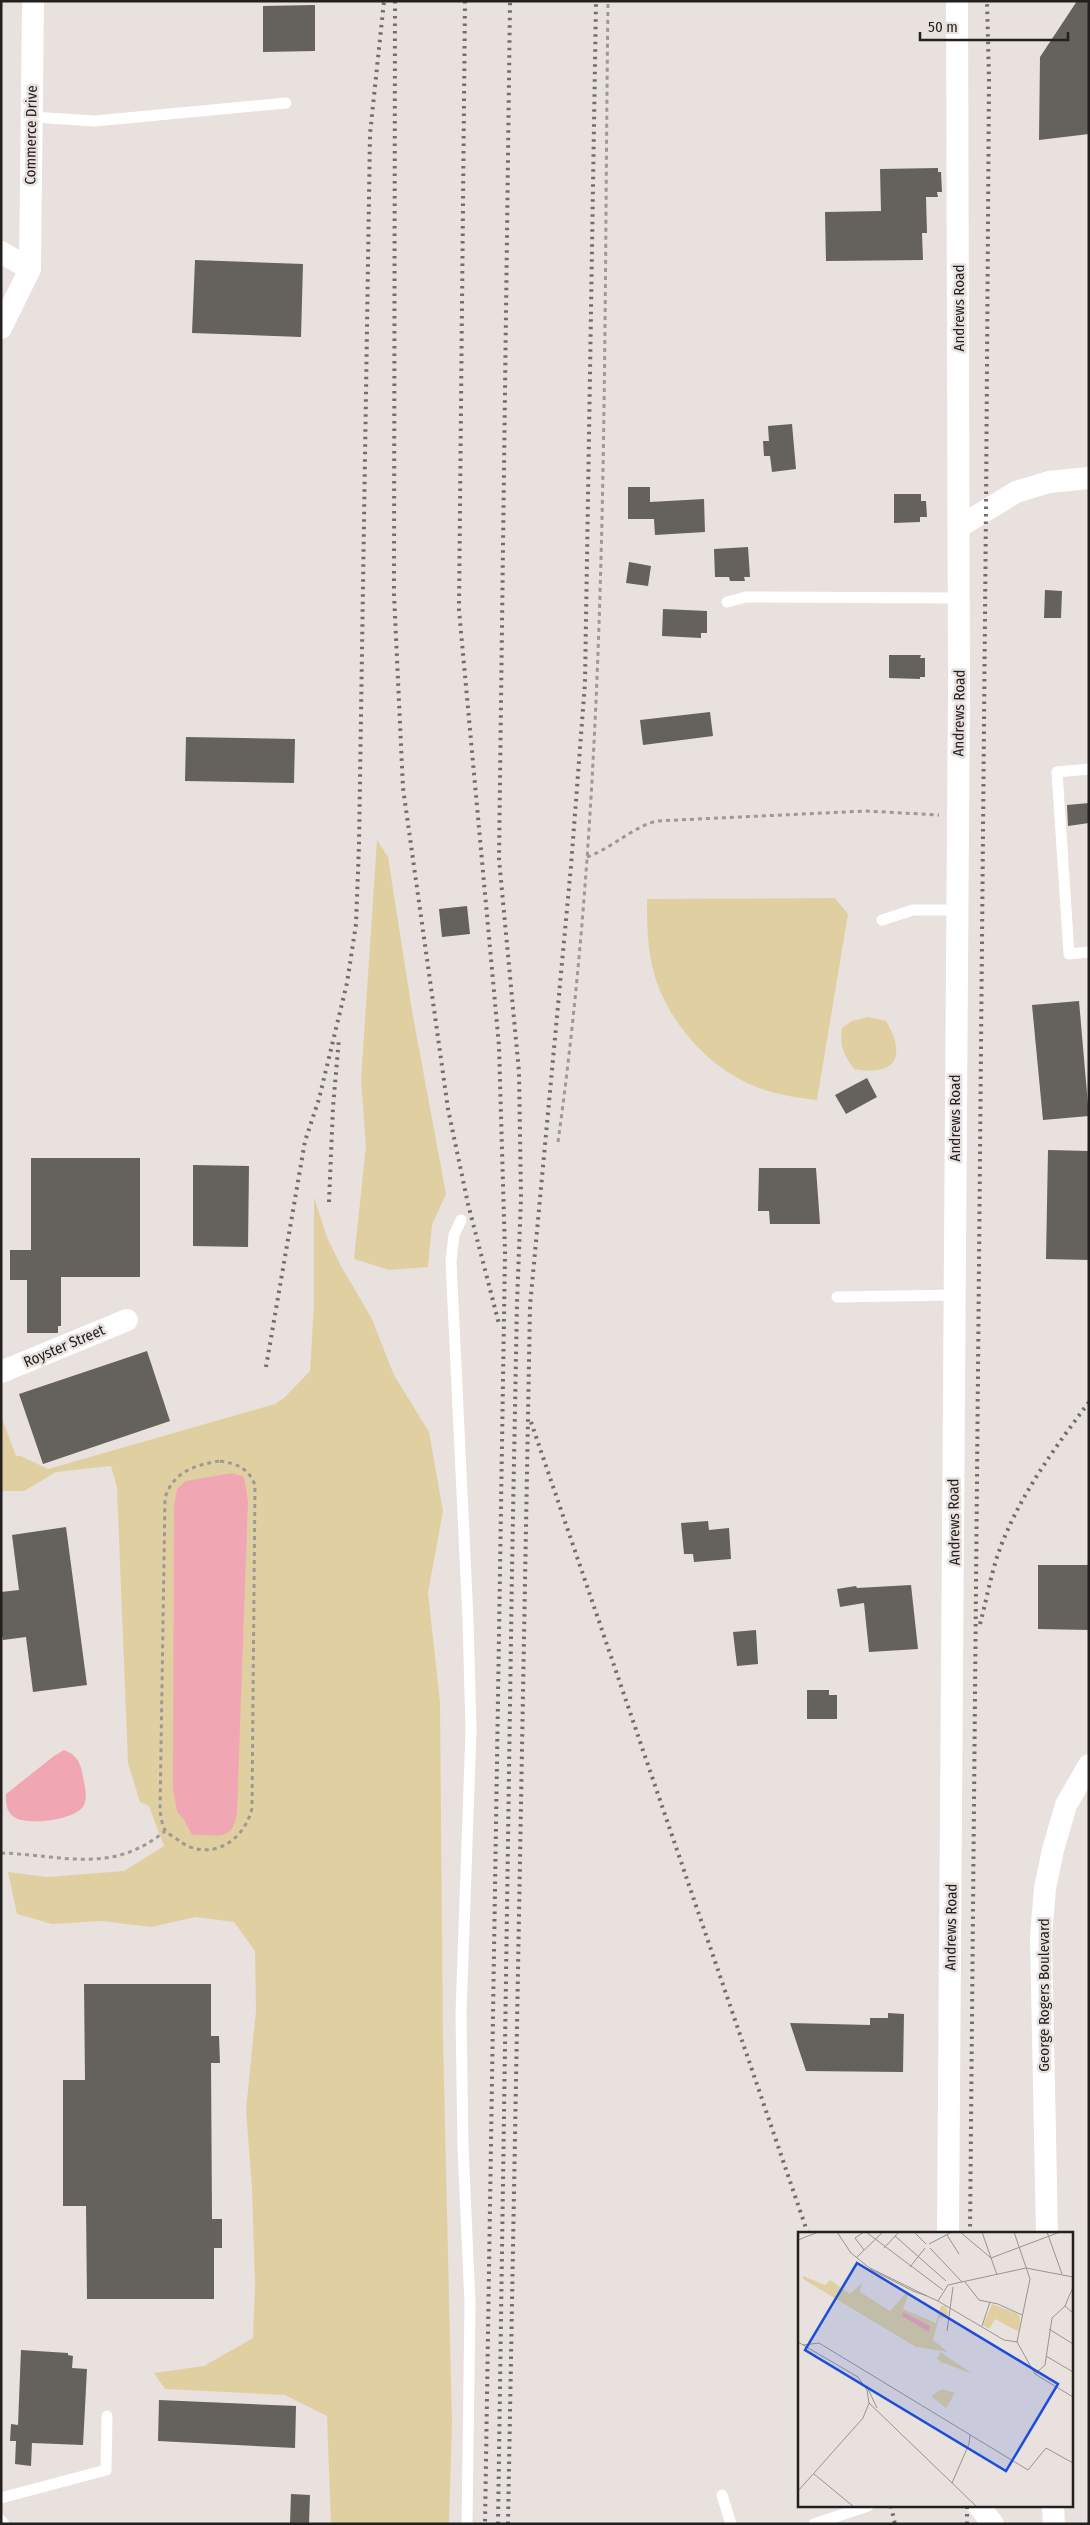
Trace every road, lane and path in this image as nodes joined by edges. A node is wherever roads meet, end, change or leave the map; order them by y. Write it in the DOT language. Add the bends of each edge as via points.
graph roads {
  1 [pos="33,1"];
  2 [pos="608,1"];
  3 [pos="957,1"];
  4 [pos="286,103"];
  5 [pos="32,117"];
  6 [pos="1,252"];
  7 [pos="30,268"];
  8 [pos="1,328"];
  9 [pos="1089,478"];
  10 [pos="959,526"];
  11 [pos="959,598"];
  12 [pos="727,602"];
  13 [pos="1089,768"];
  14 [pos="957,816"];
  15 [pos="587,857"];
  16 [pos="957,910"];
  17 [pos="882,920"];
  18 [pos="1089,952"];
  19 [pos="558,1142"];
  20 [pos="461,1220"];
  21 [pos="954,1295"];
  22 [pos="837,1297"];
  23 [pos="126,1320"];
  24 [pos="1,1372"];
  25 [pos="1089,1757"];
  26 [pos="1089,1765"];
  27 [pos="1077,1786"];
  28 [pos="165,1830"];
  29 [pos="1,1853"];
  30 [pos="948,2232"];
  31 [pos="1047,2232"];
  32 [pos="107,2416"];
  33 [pos="722,2495"];
  34 [pos="1,2498"];
  35 [pos="862,2508"];
  36 [pos="981,2508"];
  37 [pos="1053,2508"];
  38 [pos="1,2520"];
  39 [pos="4,2524"];
  40 [pos="467,2524"];
  41 [pos="731,2524"];
  42 [pos="814,2524"];
  43 [pos="993,2524"];
  44 [pos="1054,2524"];
  1 -- 5 [label="street, Commerce Drive"];
  2 -- 15 [label="path" via="600,628"];
  3 -- 10 [label="street, Andrews Road"];
  4 -- 5 [label="lane" via="95,121"];
  5 -- 7 [label="street, Commerce Drive"];
  6 -- 7 [label="street"];
  7 -- 8 [label="street"];
  9 -- 10 [label="street" via="1049,482 1016,492"];
  10 -- 11 [label="street, Andrews Road"];
  11 -- 12 [label="lane" via="746,597"];
  11 -- 14 [label="street, Andrews Road"];
  13 -- 18 [label="lane" via="1057,772 1070,954"];
  14 -- 15 [label="path" via="866,811 656,821 641,826 603,851"];
  14 -- 16 [label="street, Andrews Road"];
  15 -- 19 [label="path" via="568,1074"];
  16 -- 17 [label="lane" via="913,910"];
  16 -- 21 [label="street, Andrews Road"];
  20 -- 40 [label="lane" via="454,1235 451,1261 471,1730 461,2014 470,2303"];
  21 -- 22 [label="lane"];
  21 -- 30 [label="street, Andrews Road"];
  23 -- 24 [label="street, Royster Street"];
  25 -- 27 [label="street"];
  26 -- 27 [label="street, George Rogers Boulevard"];
  27 -- 31 [label="street, George Rogers Boulevard" via="1066,1805 1053,1850 1045,1888 1041,1937"];
  28 -- 28 [label="path" via="160,1811 165,1498 169,1485 180,1474 197,1465 220,1461 236,1463 250,1473 255,1485 252,1808 248,1822 235,1839 215,1849 189,1849"];
  28 -- 29 [label="path" via="132,1852 92,1861"];
  32 -- 34 [label="lane" via="106,2470"];
  33 -- 41 [label="lane"];
  35 -- 42 [label="lane"];
  36 -- 43 [label="street"];
  37 -- 44 [label="street"];
  38 -- 39 [label="lane"];
}
